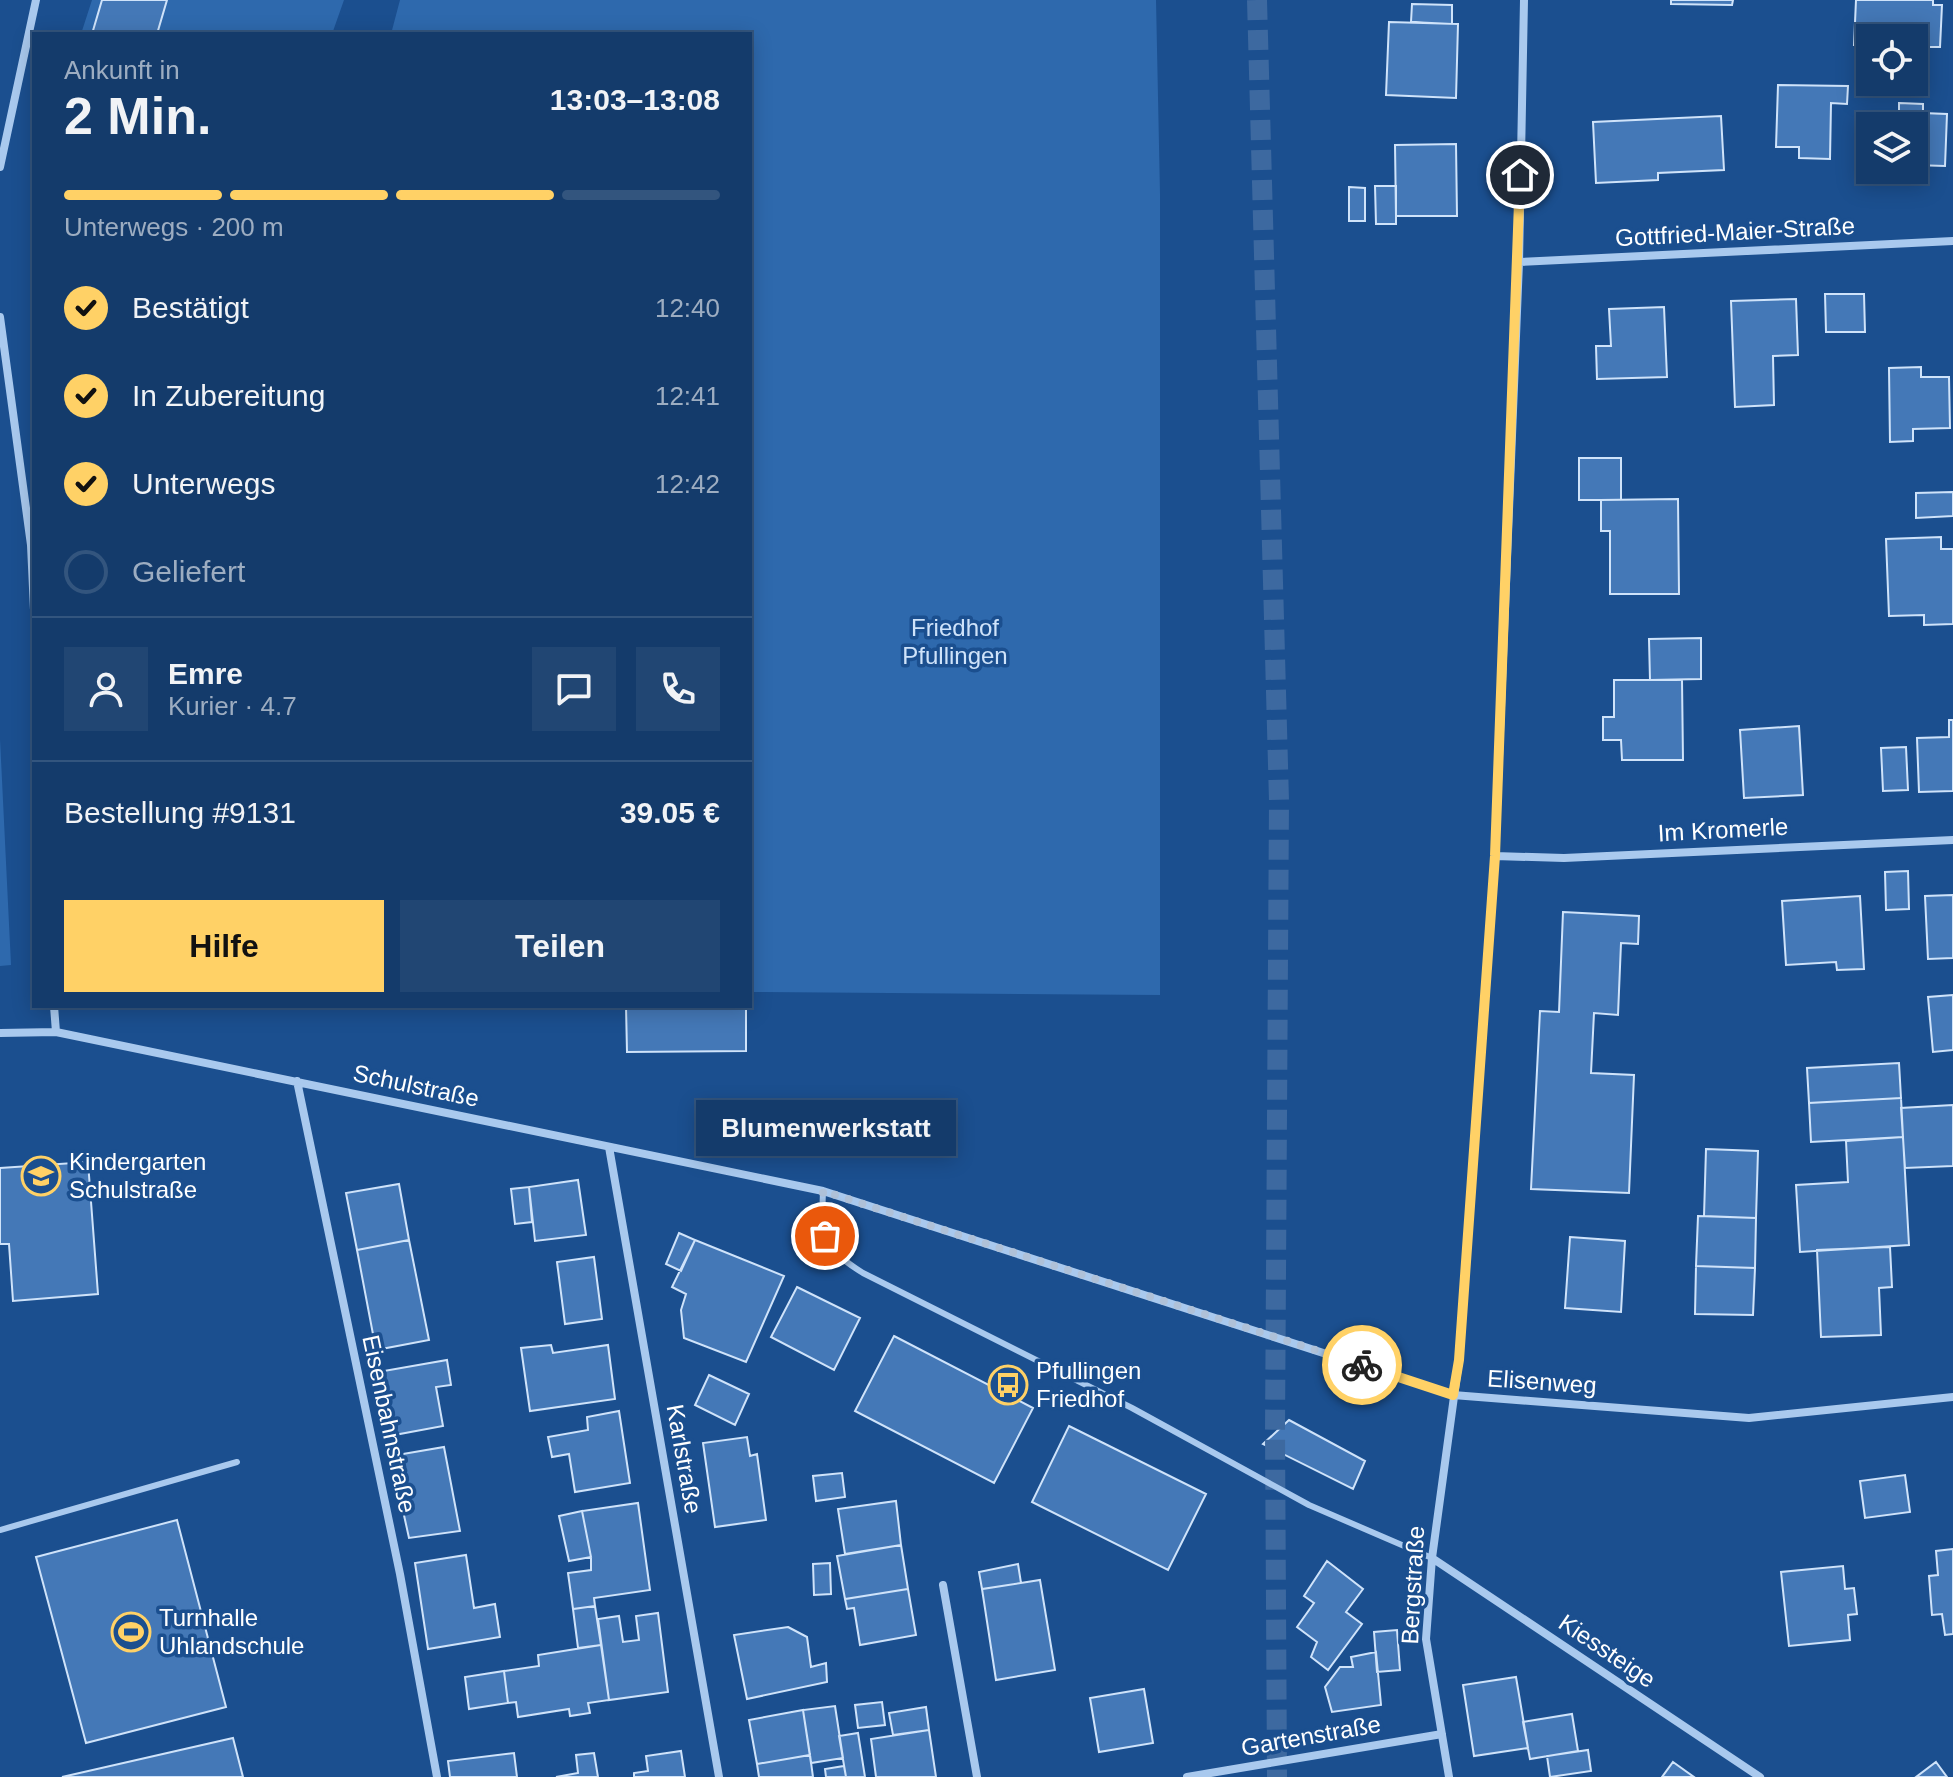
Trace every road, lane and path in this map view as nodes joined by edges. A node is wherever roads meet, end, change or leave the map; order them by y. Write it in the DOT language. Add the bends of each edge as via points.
graph roads {
  1 [pos="36,0"];
  2 [pos="1524,0"];
  3 [pos="0,167"];
  4 [pos="1953,241"];
  5 [pos="1519,262"];
  6 [pos="0,317"];
  7 [pos="32,567"];
  8 [pos="1953,840"];
  9 [pos="1495,856"];
  10 [pos="54,1008"];
  11 [pos="56,1032"];
  12 [pos="0,1033"];
  13 [pos="297,1081"];
  14 [pos="609,1147"];
  15 [pos="823,1191"];
  16 [pos="1453,1395"];
  17 [pos="1953,1397"];
  18 [pos="237,1462"];
  19 [pos="0,1530"];
  20 [pos="1432,1558"];
  21 [pos="943,1585"];
  22 [pos="1442,1734"];
  23 [pos="437,1777"];
  24 [pos="719,1777"];
  25 [pos="977,1777"];
  26 [pos="1187,1777"];
  27 [pos="1449,1777"];
  28 [pos="1760,1777"];
  1 -- 3 [label="street"];
  2 -- 5 [label="street, Bergstraße"];
  4 -- 5 [label="street, Gottfried-Maier-Straße"];
  5 -- 9 [label="street, Bergstraße"];
  6 -- 7 [label="street"];
  8 -- 9 [label="street, Im Kromerle" via="1564,858"];
  9 -- 16 [label="street, Bergstraße"];
  10 -- 11 [label="street"];
  11 -- 12 [label="street, Schulstraße"];
  11 -- 13 [label="street, Schulstraße"];
  13 -- 14 [label="street, Schulstraße"];
  13 -- 23 [label="street, Eisenbahnstraße"];
  14 -- 15 [label="street, Schulstraße"];
  14 -- 24 [label="street, Karlstraße"];
  15 -- 16 [label="street, Elisenweg"];
  15 -- 20 [label="lane" via="825,1236 838,1258 1309,1505"];
  16 -- 17 [label="street, Elisenweg" via="1749,1418"];
  16 -- 20 [label="street, Bergstraße"];
  18 -- 19 [label="lane"];
  20 -- 22 [label="street, Bergstraße" via="1426,1639"];
  20 -- 28 [label="street, Kiessteige"];
  21 -- 25 [label="street"];
  22 -- 26 [label="street, Gartenstraße"];
  22 -- 27 [label="street, Bergstraße"];
}
